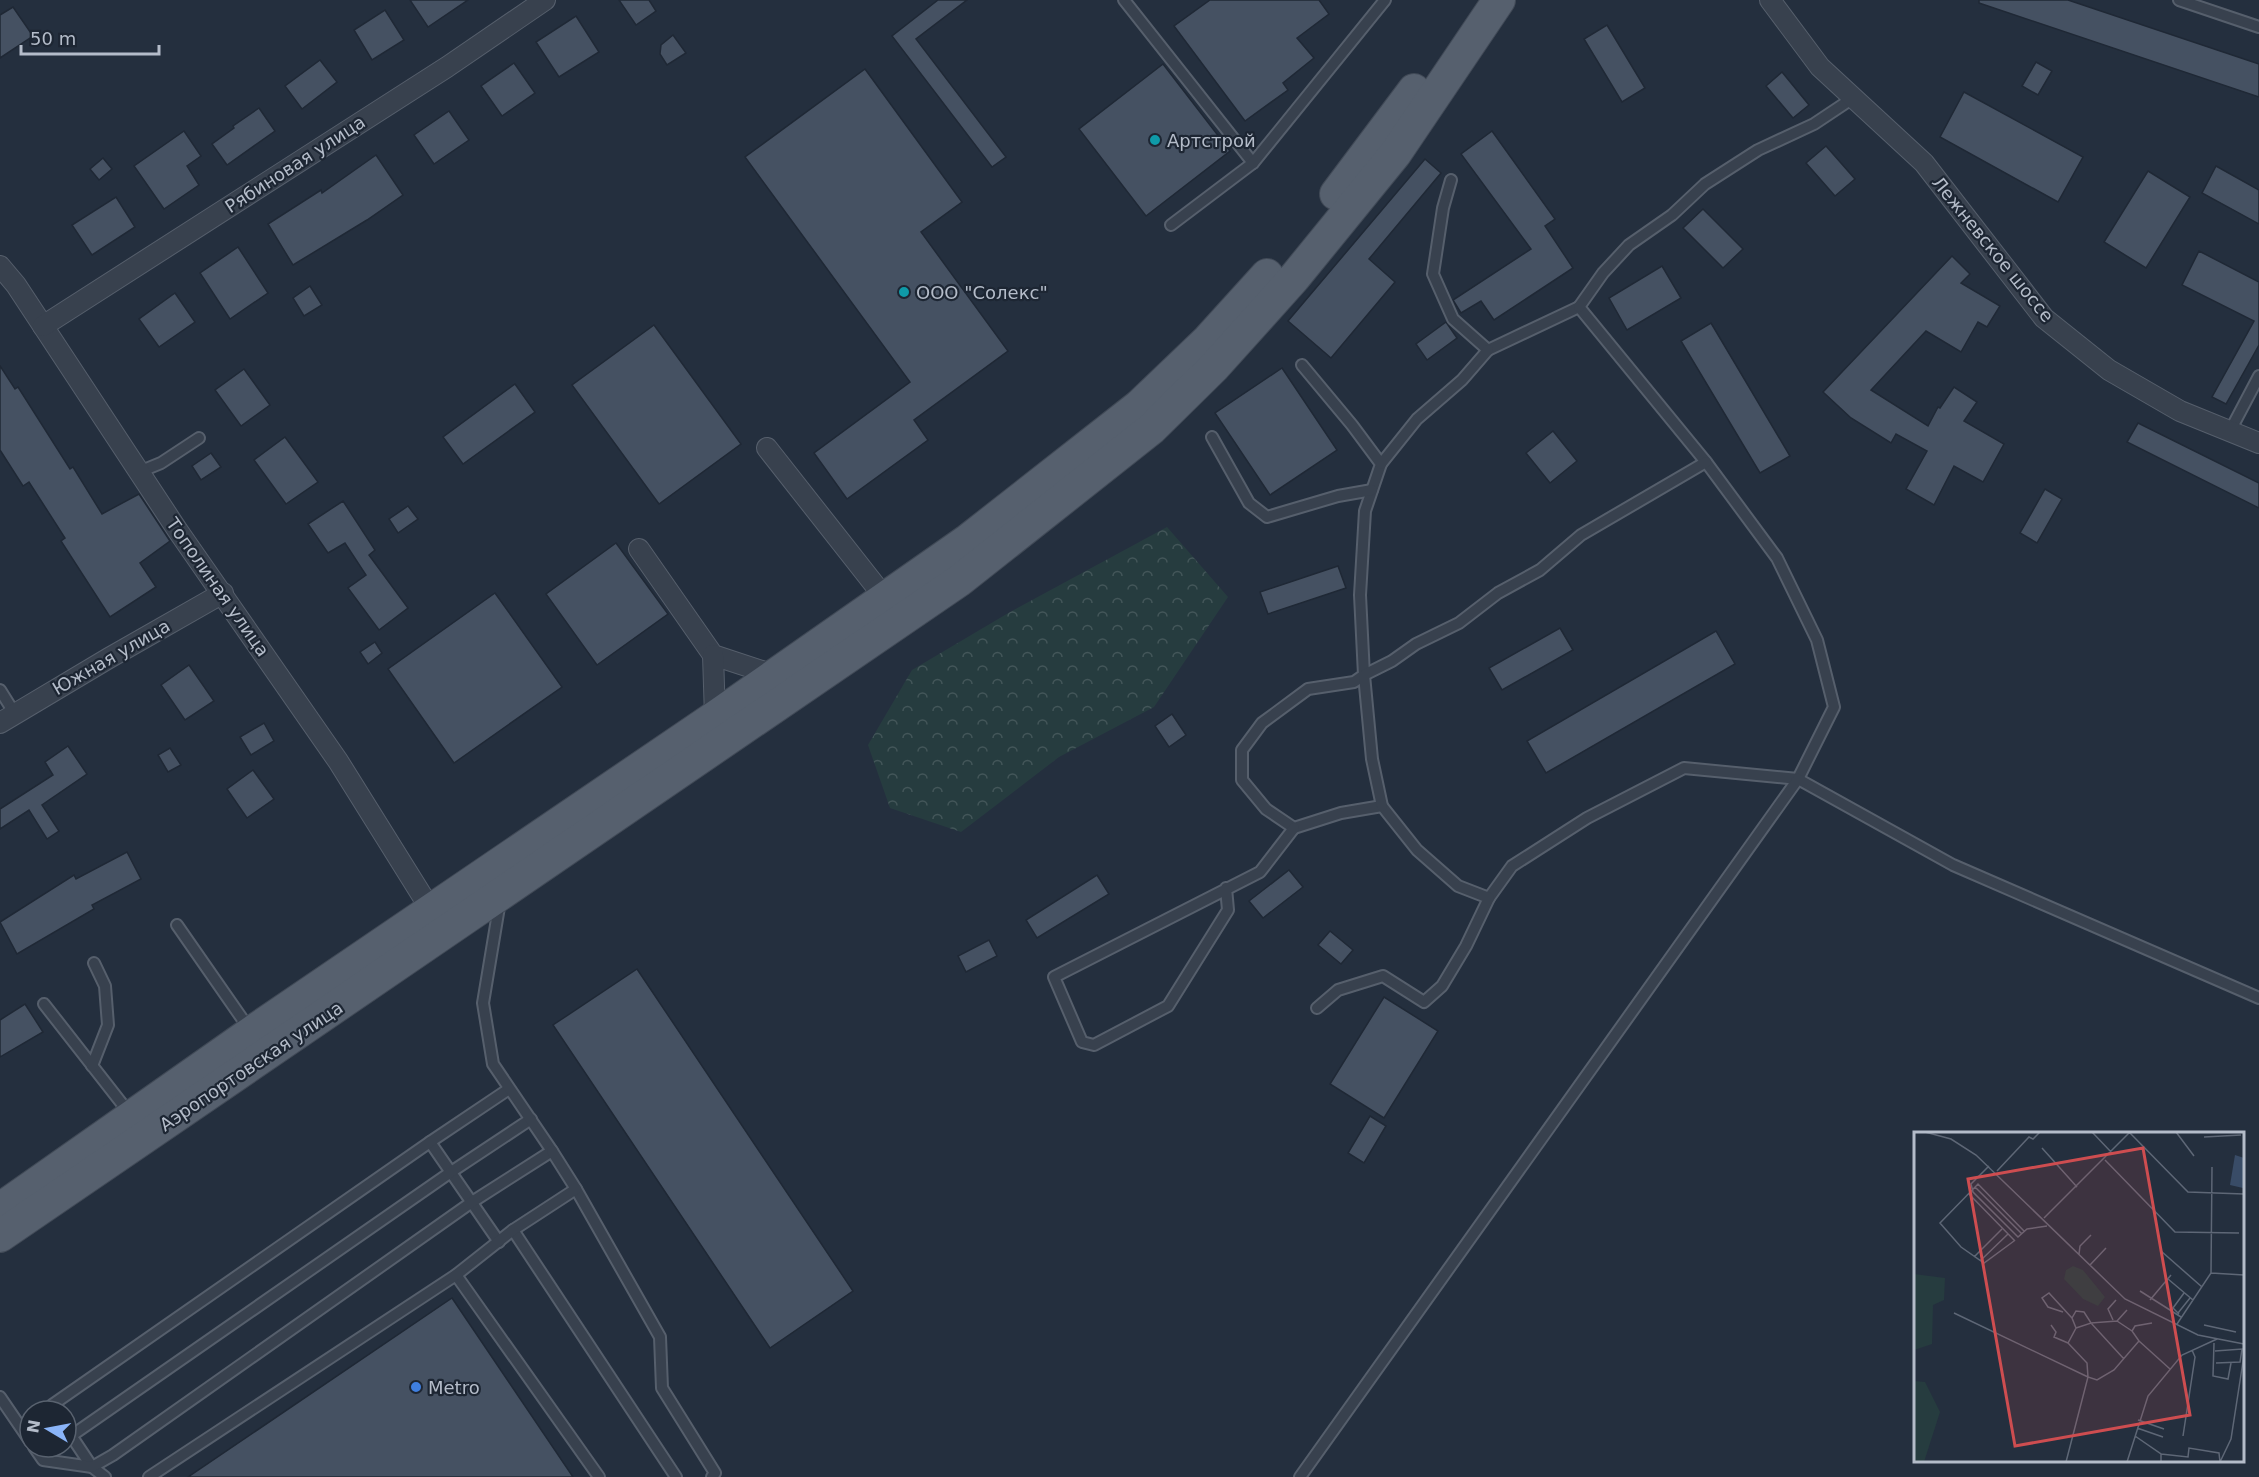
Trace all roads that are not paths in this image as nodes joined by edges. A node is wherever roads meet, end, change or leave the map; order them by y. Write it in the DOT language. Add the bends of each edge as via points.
graph roads {
  1 [pos="545,0"];
  2 [pos="1124,0"];
  3 [pos="1385,0"];
  4 [pos="1474,0"];
  5 [pos="1499,0"];
  6 [pos="1770,0"];
  7 [pos="2179,0"];
  8 [pos="2259,27"];
  9 [pos="1853,98"];
  10 [pos="1253,163"];
  11 [pos="1450,180"];
  12 [pos="1171,225"];
  13 [pos="0,267"];
  14 [pos="1579,307"];
  15 [pos="43,327"];
  16 [pos="1488,350"];
  17 [pos="1302,365"];
  18 [pos="2259,376"];
  19 [pos="2230,431"];
  20 [pos="1212,437"];
  21 [pos="199,438"];
  22 [pos="2259,443"];
  23 [pos="767,448"];
  24 [pos="1706,462"];
  25 [pos="1381,464"];
  26 [pos="139,472"];
  27 [pos="1372,490"];
  28 [pos="639,549"];
  29 [pos="223,593"];
  30 [pos="885,598"];
  31 [pos="713,655"];
  32 [pos="774,675"];
  33 [pos="1364,675"];
  34 [pos="0,690"];
  35 [pos="715,717"];
  36 [pos="7,719"];
  37 [pos="1798,779"];
  38 [pos="1382,806"];
  39 [pos="1294,828"];
  40 [pos="1226,888"];
  41 [pos="501,895"];
  42 [pos="1489,898"];
  43 [pos="431,910"];
  44 [pos="177,925"];
  45 [pos="94,963"];
  46 [pos="2259,998"];
  47 [pos="44,1004"];
  48 [pos="1317,1008"];
  49 [pos="252,1032"];
  50 [pos="92,1066"];
  51 [pos="506,1091"];
  52 [pos="133,1117"];
  53 [pos="531,1119"];
  54 [pos="430,1142"];
  55 [pos="552,1151"];
  56 [pos="450,1172"];
  57 [pos="576,1189"];
  58 [pos="472,1202"];
  59 [pos="0,1209"];
  60 [pos="513,1230"];
  61 [pos="0,1236"];
  62 [pos="500,1242"];
  63 [pos="456,1275"];
  64 [pos="0,1397"];
  65 [pos="67,1399"];
  66 [pos="18,1423"];
  67 [pos="78,1425"];
  68 [pos="78,1447"];
  69 [pos="42,1459"];
  70 [pos="92,1467"];
  71 [pos="105,1477"];
  72 [pos="149,1477"];
  73 [pos="599,1477"];
  74 [pos="675,1477"];
  75 [pos="712,1477"];
  76 [pos="1300,1477"];
  1 -- 15 [label="street, Рябиновая улица"];
  2 -- 10 [label="lane"];
  3 -- 10 [label="lane"];
  4 -- 30 [label="main road, Аэропортовская улица" via="1411,94 1339,189 1208,340 1139,406 968,540"];
  5 -- 41 [label="main road, Аэропортовская улица" via="1395,154 1294,278 1214,367 1151,429 960,580"];
  6 -- 9 [label="street, Лежневское шоссе" via="1820,67"];
  7 -- 8 [label="lane"];
  9 -- 14 [label="lane" via="1705,184 1672,215 1629,244"];
  9 -- 19 [label="street, Лежневское шоссе" via="1924,164 2044,318 2109,370 2180,411"];
  10 -- 12 [label="lane"];
  11 -- 16 [label="lane" via="1433,274 1453,319"];
  13 -- 15 [label="street, Тополиная улица"];
  14 -- 16 [label="lane"];
  14 -- 24 [label="lane"];
  15 -- 26 [label="street, Тополиная улица"];
  16 -- 25 [label="lane" via="1462,380 1417,419"];
  17 -- 25 [label="lane"];
  18 -- 19 [label="lane"];
  19 -- 22 [label="street, Лежневское шоссе"];
  20 -- 27 [label="lane" via="1250,503 1267,517"];
  21 -- 26 [label="lane" via="161,463"];
  23 -- 30 [label="street"];
  24 -- 33 [label="lane" via="1581,535 1540,570 1498,593 1459,623"];
  24 -- 37 [label="lane" via="1777,558 1817,640 1834,707"];
  25 -- 27 [label="lane"];
  26 -- 29 [label="street, Тополиная улица"];
  27 -- 33 [label="lane" via="1365,511 1360,595"];
  28 -- 31 [label="street"];
  29 -- 36 [label="street, Южная улица"];
  29 -- 43 [label="street, Тополиная улица" via="338,761"];
  30 -- 32 [label="main road, Аэропортовская улица"];
  31 -- 32 [label="street"];
  31 -- 35 [label="street"];
  32 -- 35 [label="main road, Аэропортовская улица"];
  33 -- 38 [label="lane" via="1372,759"];
  33 -- 39 [label="lane" via="1354,682 1308,689 1262,723 1242,750 1242,780 1266,809"];
  34 -- 36 [label="lane"];
  35 -- 43 [label="main road, Аэропортовская улица"];
  37 -- 42 [label="lane" via="1684,768 1587,818 1512,866"];
  37 -- 46 [label="lane" via="1953,865"];
  37 -- 76 [label="lane"];
  38 -- 39 [label="lane" via="1341,813"];
  38 -- 42 [label="lane" via="1417,850 1458,886"];
  39 -- 40 [label="lane" via="1260,872"];
  40 -- 40 [label="lane" via="1054,977 1082,1042 1094,1045 1168,1006 1228,910"];
  41 -- 53 [label="lane" via="483,1003 493,1064"];
  41 -- 61 [label="main road, Аэропортовская улица"];
  42 -- 48 [label="lane" via="1442,986 1424,1002 1383,975 1338,990"];
  43 -- 49 [label="main road, Аэропортовская улица"];
  44 -- 49 [label="lane"];
  45 -- 50 [label="lane" via="105,986 108,1025"];
  47 -- 50 [label="lane"];
  49 -- 52 [label="main road, Аэропортовская улица"];
  50 -- 52 [label="lane"];
  51 -- 54 [label="lane"];
  52 -- 59 [label="main road, Аэропортовская улица"];
  53 -- 55 [label="lane"];
  53 -- 56 [label="lane"];
  54 -- 56 [label="lane"];
  54 -- 65 [label="lane"];
  55 -- 57 [label="lane"];
  55 -- 58 [label="lane"];
  56 -- 58 [label="lane"];
  56 -- 67 [label="lane"];
  57 -- 60 [label="lane"];
  57 -- 75 [label="lane" via="660,1337 662,1388 715,1473"];
  58 -- 62 [label="lane"];
  58 -- 70 [label="lane"];
  60 -- 62 [label="lane"];
  60 -- 74 [label="lane"];
  62 -- 63 [label="lane"];
  63 -- 72 [label="lane"];
  63 -- 73 [label="lane"];
  64 -- 66 [label="lane"];
  68 -- 70 [label="lane"];
  69 -- 70 [label="lane"];
  70 -- 71 [label="lane"];
}
